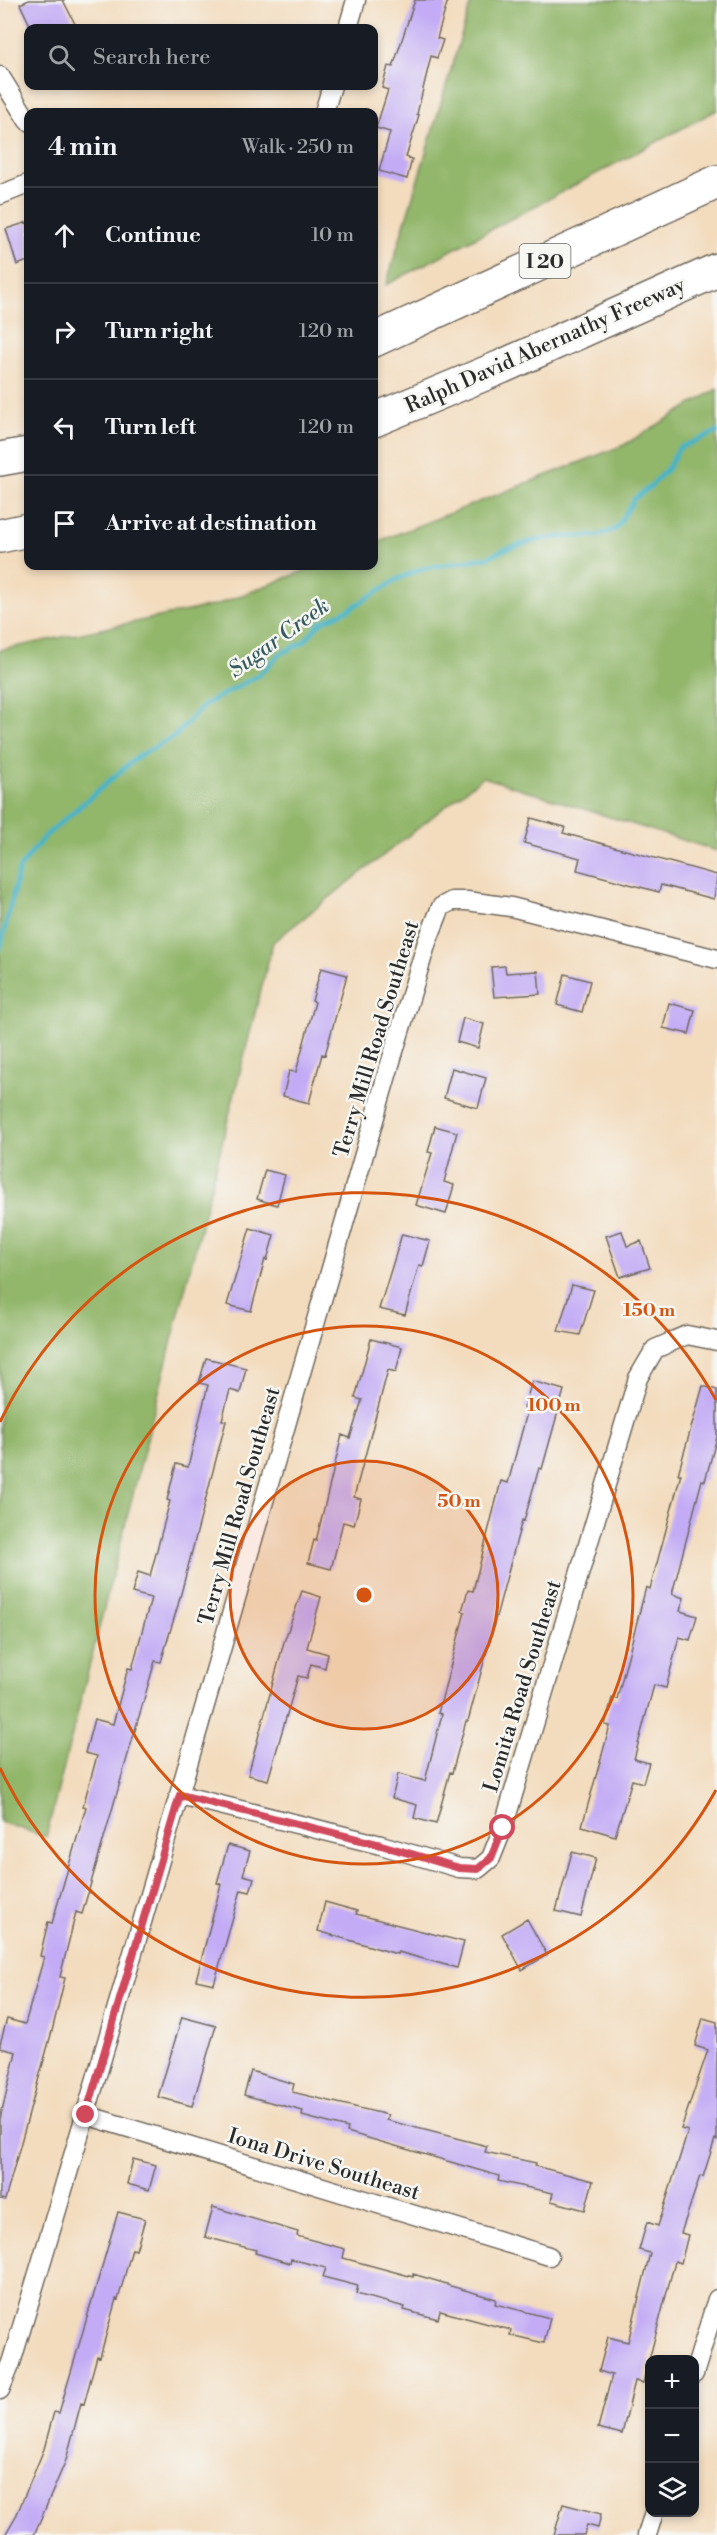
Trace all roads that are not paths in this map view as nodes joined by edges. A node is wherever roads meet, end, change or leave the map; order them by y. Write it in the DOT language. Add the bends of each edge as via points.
graph roads {
  1 [pos="355,1"];
  2 [pos="349,24"];
  3 [pos="0,76"];
  4 [pos="331,90"];
  5 [pos="325,108"];
  6 [pos="24,115"];
  7 [pos="717,182"];
  8 [pos="24,186"];
  9 [pos="0,195"];
  10 [pos="717,270"];
  11 [pos="378,338"];
  12 [pos="378,418"];
  13 [pos="24,455"];
  14 [pos="0,459"];
  15 [pos="24,531"];
  16 [pos="0,536"];
  17 [pos="717,959"];
  18 [pos="717,1341"];
  19 [pos="180,1795"];
  20 [pos="86,2115"];
  21 [pos="549,2256"];
  22 [pos="717,2298"];
  23 [pos="699,2357"];
  24 [pos="0,2390"];
  25 [pos="652,2517"];
  26 [pos="647,2535"];
  1 -- 2 [label="street"];
  3 -- 6 [label="street"];
  4 -- 5 [label="street"];
  7 -- 11 [label="highway, I 20"];
  8 -- 9 [label="street"];
  10 -- 12 [label="highway, Ralph David Abernathy Freeway"];
  13 -- 14 [label="highway"];
  15 -- 16 [label="highway"];
  17 -- 19 [label="street, Terry Mill Road Southeast" via="511,908 467,901 452,901 441,907 391,1061"];
  18 -- 19 [label="street, Lomita Road Southeast" via="687,1335 655,1349 638,1378 507,1816 491,1858 478,1869 459,1868"];
  19 -- 20 [label="street, Terry Mill Road Southeast"];
  20 -- 21 [label="street, Iona Drive Southeast"];
  20 -- 24 [label="street, Terry Mill Road Southeast"];
  22 -- 23 [label="street"];
  25 -- 26 [label="street"];
}
